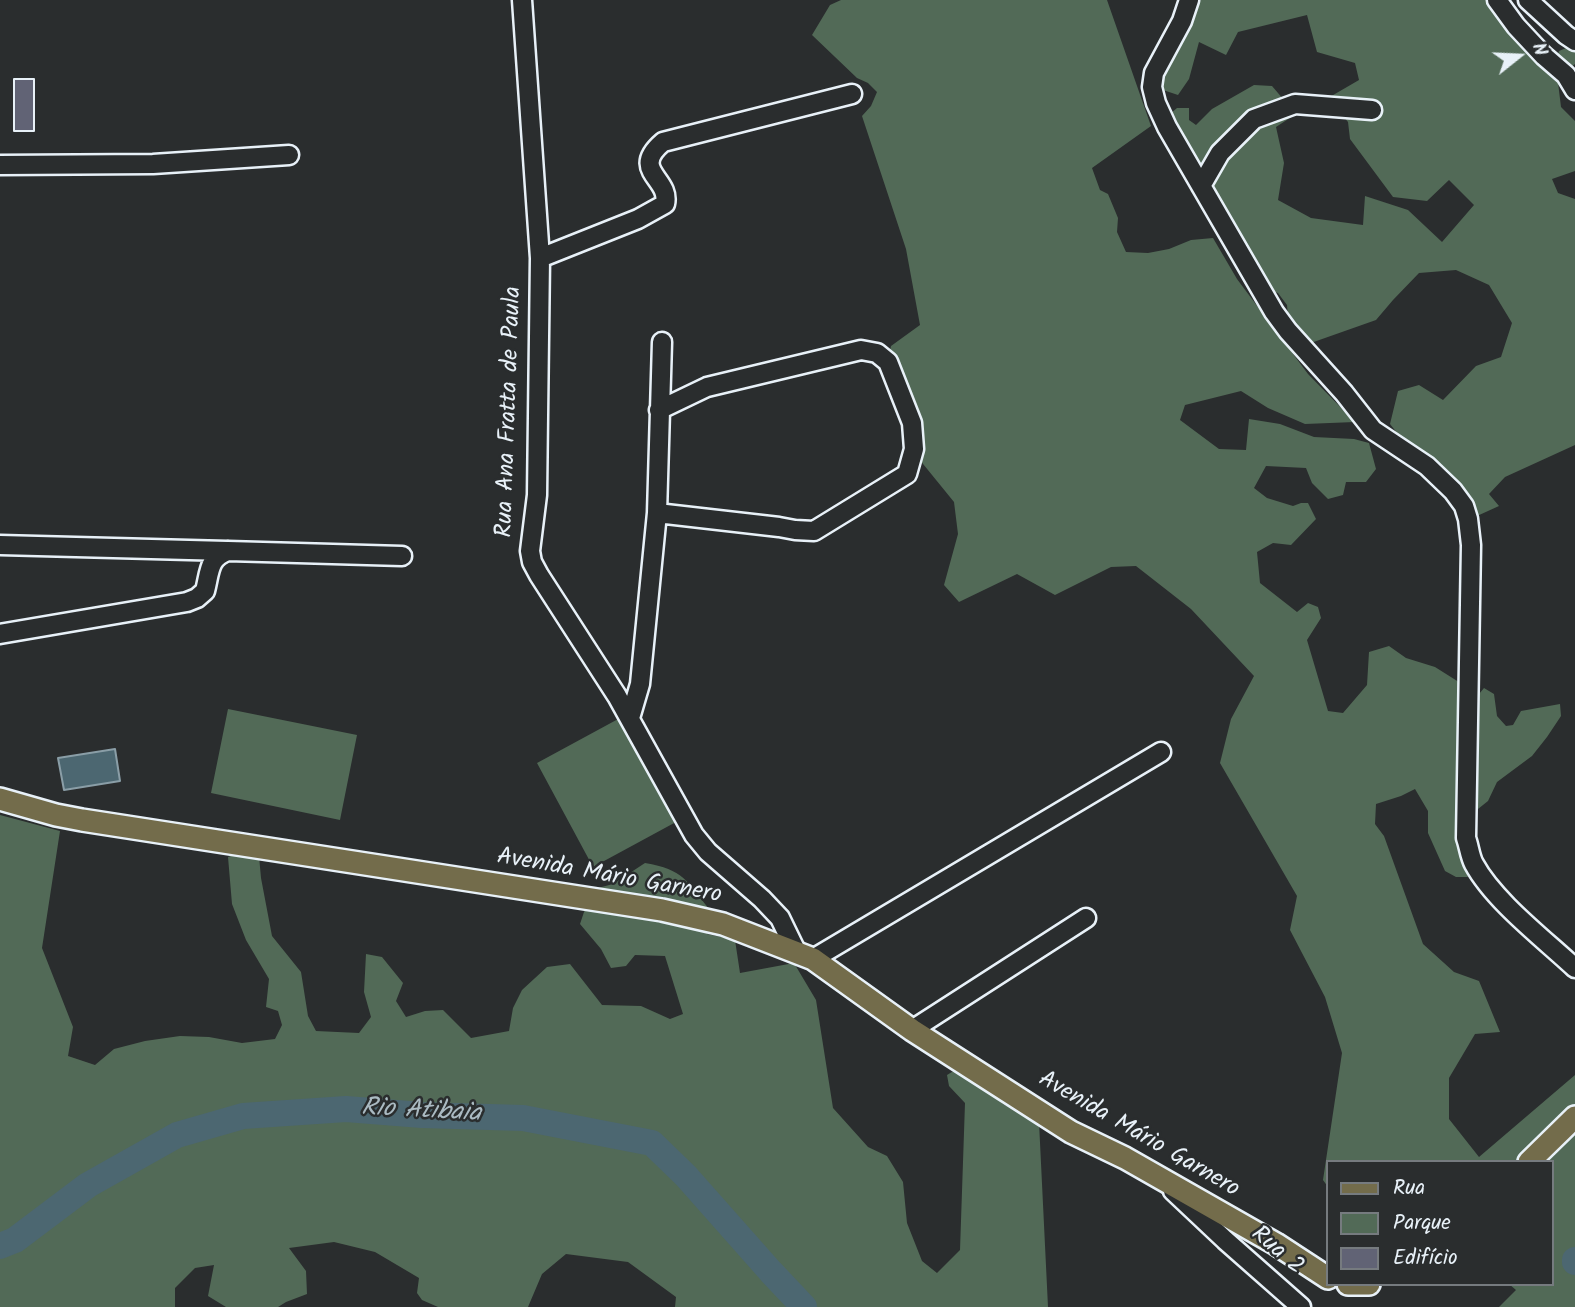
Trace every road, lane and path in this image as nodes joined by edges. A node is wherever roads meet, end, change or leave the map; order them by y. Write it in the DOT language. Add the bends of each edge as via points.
graph roads {
  1 [pos="522,0"];
  2 [pos="1189,0"];
  3 [pos="1497,0"];
  4 [pos="1528,0"];
  5 [pos="1572,34"];
  6 [pos="1544,56"];
  7 [pos="1573,78"];
  8 [pos="852,94"];
  9 [pos="1372,110"];
  10 [pos="289,155"];
  11 [pos="0,165"];
  12 [pos="1201,186"];
  13 [pos="540,258"];
  14 [pos="662,342"];
  15 [pos="659,410"];
  16 [pos="657,513"];
  17 [pos="0,545"];
  18 [pos="228,551"];
  19 [pos="402,556"];
  20 [pos="0,634"];
  21 [pos="642,664"];
  22 [pos="617,696"];
  23 [pos="630,719"];
  24 [pos="1161,752"];
  25 [pos="0,799"];
  26 [pos="1086,918"];
  27 [pos="805,955"];
  28 [pos="1575,968"];
  29 [pos="912,1030"];
  30 [pos="1575,1117"];
  31 [pos="1531,1160"];
  32 [pos="1158,1177"];
  33 [pos="1326,1277"];
  34 [pos="1301,1307"];
  1 -- 13 [label="street, Rua Ana Fratta de Paula"];
  2 -- 12 [label="street" via="1154,73 1153,88 1167,127"];
  3 -- 6 [label="street"];
  4 -- 5 [label="street"];
  5 -- 6 [label="street"];
  6 -- 7 [label="street"];
  8 -- 13 [label="street" via="663,142 649,158 665,204"];
  9 -- 12 [label="street" via="1296,104 1254,119 1220,153"];
  10 -- 11 [label="street" via="153,164"];
  12 -- 28 [label="street" via="1288,331 1373,430 1427,466 1464,506 1471,545 1466,838 1473,863 1490,886"];
  13 -- 22 [label="street, Rua Ana Fratta de Paula" via="537,495 530,551 538,575"];
  14 -- 15 [label="street"];
  15 -- 16 [label="street"];
  15 -- 16 [label="street" via="707,387 861,350 888,362 912,423 914,449 907,474 814,531"];
  16 -- 21 [label="street"];
  17 -- 18 [label="street"];
  18 -- 19 [label="street"];
  18 -- 20 [label="street" via="213,559 202,595 187,602"];
  21 -- 22 [label="street"];
  21 -- 23 [label="street"];
  22 -- 23 [label="street, Rua Ana Fratta de Paula"];
  23 -- 27 [label="street, Rua Ana Fratta de Paula" via="694,835 780,918"];
  24 -- 27 [label="street"];
  25 -- 27 [label="main road, Avenida Mário Garnero" via="82,820 662,910 723,924"];
  26 -- 29 [label="street"];
  27 -- 29 [label="main road, Avenida Mário Garnero"];
  29 -- 32 [label="main road, Avenida Mário Garnero" via="1071,1132"];
  30 -- 31 [label="main road"];
  32 -- 33 [label="main road, Avenida Mário Garnero"];
  32 -- 34 [label="street, Rua 2"];
}
